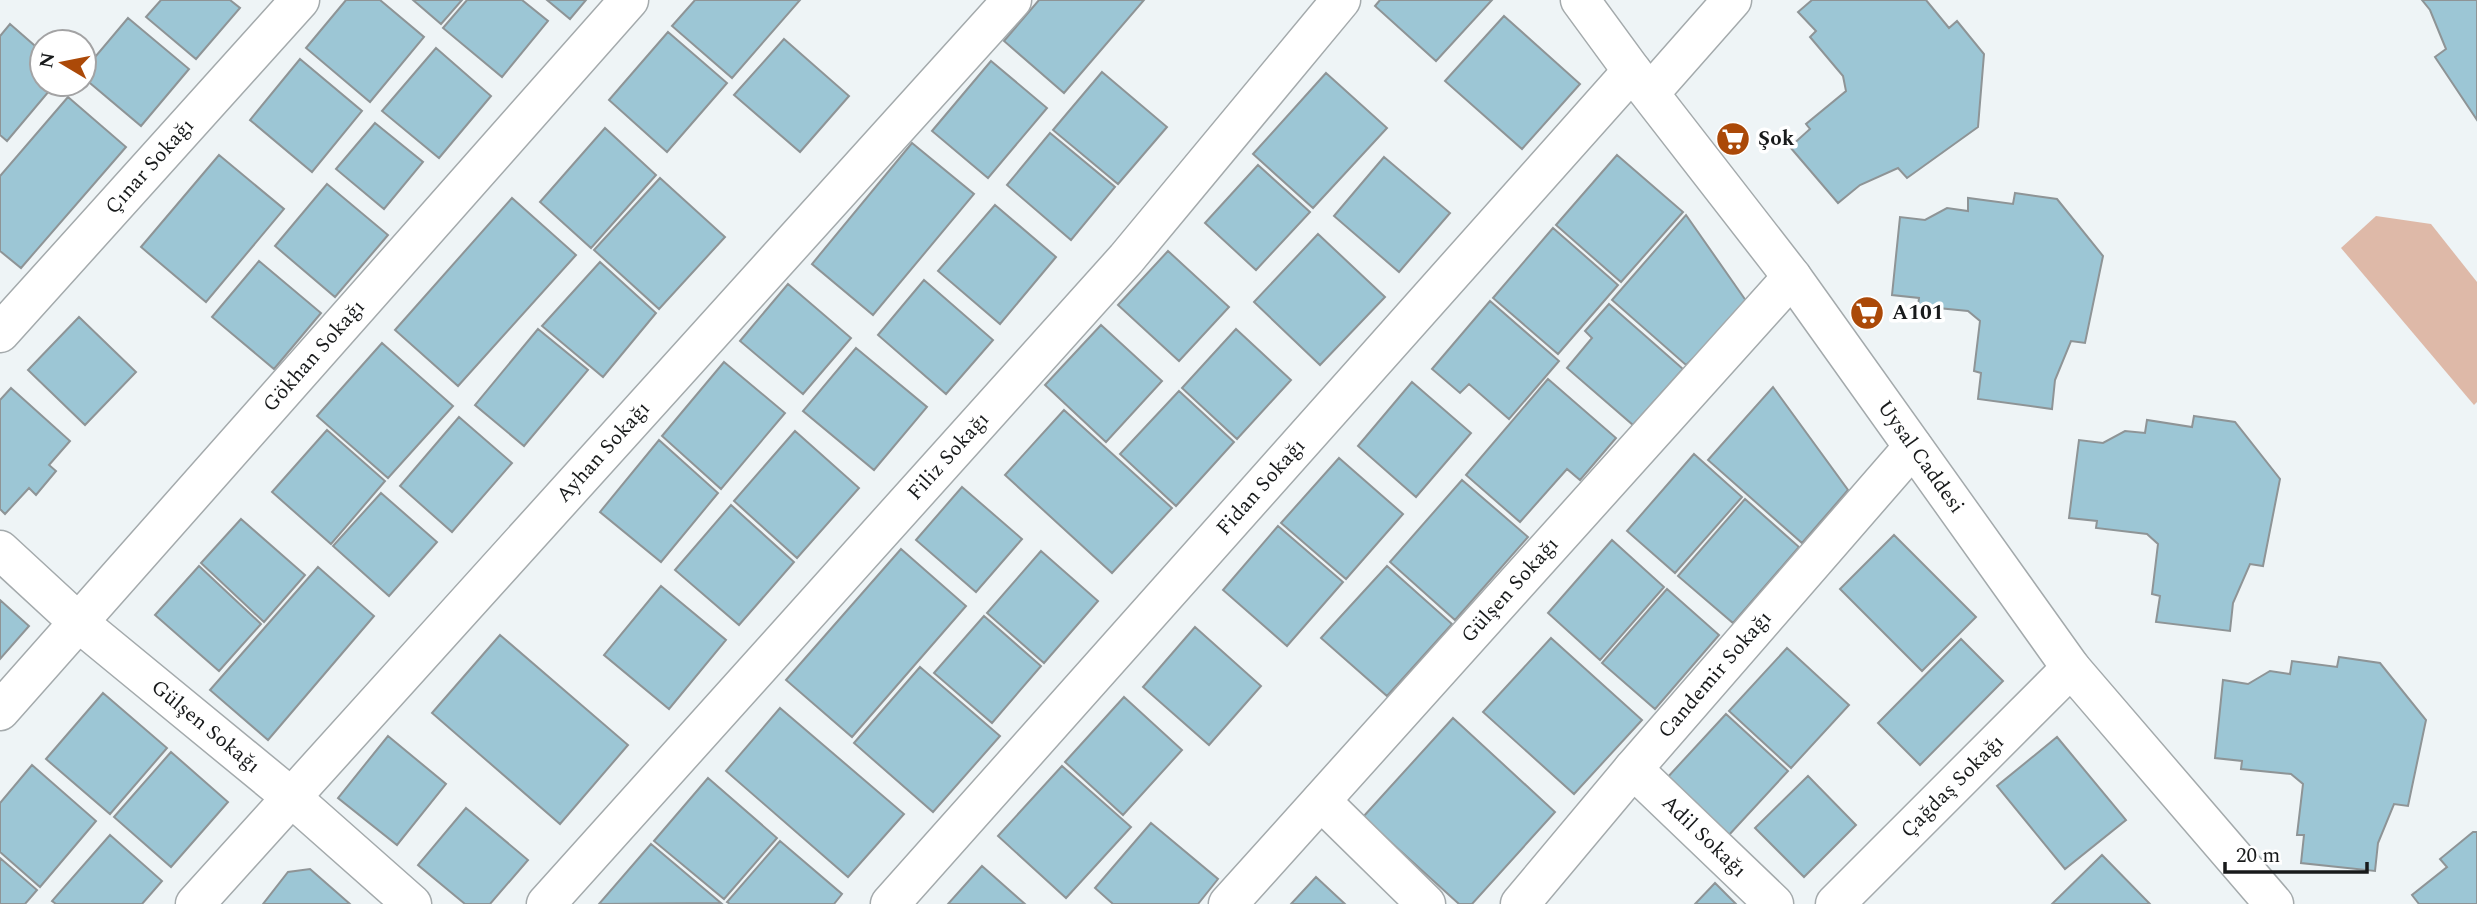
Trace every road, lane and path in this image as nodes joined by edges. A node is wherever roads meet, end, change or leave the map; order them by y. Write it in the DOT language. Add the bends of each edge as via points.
graph roads {
  1 [pos="300,0"];
  2 [pos="629,0"];
  3 [pos="1012,0"];
  4 [pos="1341,0"];
  5 [pos="1580,0"];
  6 [pos="1732,0"];
  7 [pos="1641,82"];
  8 [pos="1792,277"];
  9 [pos="0,332"];
  10 [pos="1913,447"];
  11 [pos="0,550"];
  12 [pos="78,622"];
  13 [pos="2071,668"];
  14 [pos="0,710"];
  15 [pos="1633,769"];
  16 [pos="291,797"];
  17 [pos="1321,801"];
  18 [pos="195,904"];
  19 [pos="412,904"];
  20 [pos="546,904"];
  21 [pos="890,904"];
  22 [pos="1228,904"];
  23 [pos="1426,904"];
  24 [pos="1520,904"];
  25 [pos="1774,904"];
  26 [pos="1835,904"];
  27 [pos="2274,904"];
  1 -- 9 [label="street, Çınar Sokağı"];
  2 -- 12 [label="street, Gökhan Sokağı"];
  3 -- 16 [label="street, Ayhan Sokağı"];
  4 -- 20 [label="street, Filiz Sokağı" via="1126,259"];
  5 -- 7 [label="street, Uysal Caddesi"];
  6 -- 7 [label="street, Fidan Sokağı"];
  7 -- 8 [label="street, Uysal Caddesi"];
  7 -- 21 [label="street, Fidan Sokağı"];
  8 -- 10 [label="street, Uysal Caddesi"];
  8 -- 17 [label="street, Gülşen Sokağı"];
  10 -- 13 [label="street, Uysal Caddesi"];
  10 -- 15 [label="street, Candemir Sokağı"];
  11 -- 12 [label="street, Gülşen Sokağı"];
  12 -- 14 [label="street, Gökhan Sokağı"];
  12 -- 16 [label="street, Gülşen Sokağı"];
  13 -- 26 [label="street, Çağdaş Sokağı"];
  13 -- 27 [label="street, Uysal Caddesi"];
  15 -- 24 [label="street, Candemir Sokağı"];
  15 -- 25 [label="street, Adil Sokağı"];
  16 -- 18 [label="street, Ayhan Sokağı"];
  16 -- 19 [label="street, Gülşen Sokağı"];
  17 -- 22 [label="street, Gülşen Sokağı"];
  17 -- 23 [label="street"];
}
